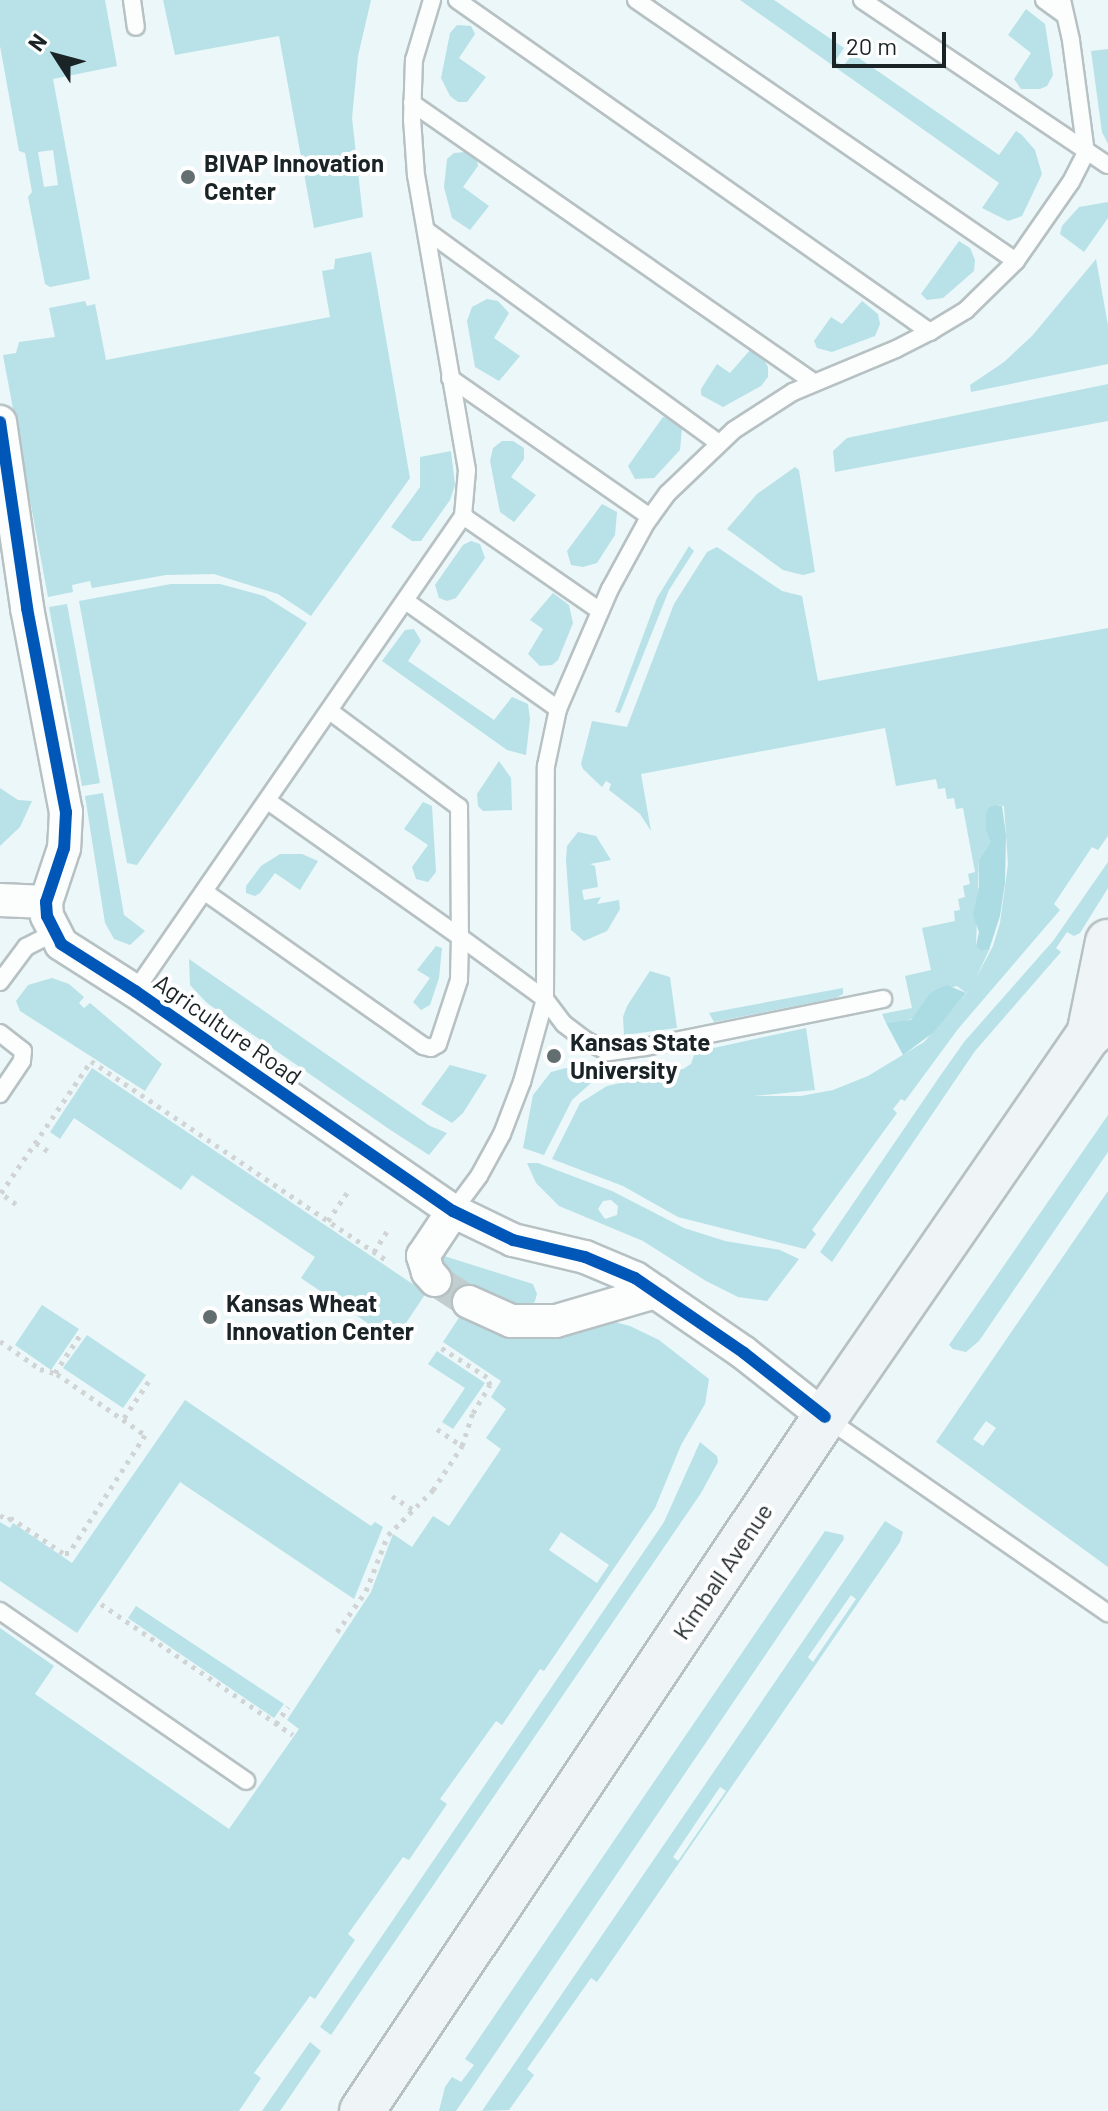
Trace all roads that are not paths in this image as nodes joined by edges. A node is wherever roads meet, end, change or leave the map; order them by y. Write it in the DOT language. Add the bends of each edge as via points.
graph roads {
  1 [pos="132,0"];
  2 [pos="432,0"];
  3 [pos="457,0"];
  4 [pos="636,0"];
  5 [pos="862,0"];
  6 [pos="1044,0"];
  7 [pos="1062,7"];
  8 [pos="136,27"];
  9 [pos="412,103"];
  10 [pos="1086,153"];
  11 [pos="1108,165"];
  12 [pos="427,231"];
  13 [pos="1016,261"];
  14 [pos="930,332"];
  15 [pos="450,378"];
  16 [pos="813,382"];
  17 [pos="0,422"];
  18 [pos="719,443"];
  19 [pos="463,516"];
  20 [pos="650,517"];
  21 [pos="407,602"];
  22 [pos="600,611"];
  23 [pos="558,709"];
  24 [pos="331,712"];
  25 [pos="268,801"];
  26 [pos="205,892"];
  27 [pos="0,900"];
  28 [pos="46,902"];
  29 [pos="53,933"];
  30 [pos="460,937"];
  31 [pos="1108,942"];
  32 [pos="0,982"];
  33 [pos="135,991"];
  34 [pos="545,999"];
  35 [pos="883,999"];
  36 [pos="1099,1028"];
  37 [pos="0,1033"];
  38 [pos="0,1094"];
  39 [pos="453,1211"];
  40 [pos="435,1280"];
  41 [pos="656,1292"];
  42 [pos="469,1302"];
  43 [pos="825,1417"];
  44 [pos="0,1611"];
  45 [pos="1108,1613"];
  46 [pos="246,1781"];
  47 [pos="362,2111"];
  1 -- 8 [label="lane"];
  2 -- 9 [label="lane" via="414,60"];
  3 -- 14 [label="lane"];
  4 -- 13 [label="lane"];
  5 -- 10 [label="lane"];
  6 -- 7 [label="lane"];
  7 -- 10 [label="lane"];
  9 -- 12 [label="lane" via="416,176"];
  9 -- 16 [label="lane"];
  10 -- 11 [label="lane"];
  10 -- 13 [label="lane"];
  12 -- 15 [label="lane"];
  12 -- 18 [label="lane"];
  13 -- 14 [label="lane" via="966,310"];
  14 -- 16 [label="lane"];
  15 -- 19 [label="lane" via="467,470"];
  15 -- 20 [label="lane"];
  16 -- 18 [label="lane"];
  17 -- 28 [label="street" via="27,608 66,812 64,848"];
  18 -- 20 [label="lane" via="684,474"];
  19 -- 21 [label="lane"];
  19 -- 22 [label="lane"];
  20 -- 22 [label="lane"];
  21 -- 23 [label="lane"];
  21 -- 24 [label="lane"];
  22 -- 23 [label="lane"];
  23 -- 34 [label="lane" via="544,803"];
  24 -- 25 [label="lane"];
  24 -- 30 [label="lane" via="459,807"];
  25 -- 26 [label="lane"];
  25 -- 30 [label="lane"];
  26 -- 30 [label="lane" via="431,1048 442,1036 454,1003"];
  26 -- 33 [label="lane"];
  27 -- 28 [label="street"];
  28 -- 29 [label="street"];
  29 -- 32 [label="lane" via="26,947"];
  29 -- 33 [label="street, Agriculture Road" via="61,944"];
  30 -- 34 [label="lane"];
  31 -- 36 [label="main road, Kimball Avenue"];
  33 -- 39 [label="street, Agriculture Road"];
  34 -- 35 [label="lane" via="564,1024 609,1052"];
  34 -- 39 [label="lane" via="502,1134"];
  36 -- 43 [label="main road, Kimball Avenue"];
  37 -- 38 [label="lane" via="23,1051"];
  39 -- 40 [label="street" via="423,1256"];
  39 -- 41 [label="street, Agriculture Road" via="513,1240 611,1267"];
  41 -- 42 [label="street" via="556,1321 511,1321"];
  41 -- 43 [label="street, Agriculture Road"];
  43 -- 45 [label="lane"];
  43 -- 47 [label="main road, Kimball Avenue"];
  44 -- 46 [label="lane"];
}
